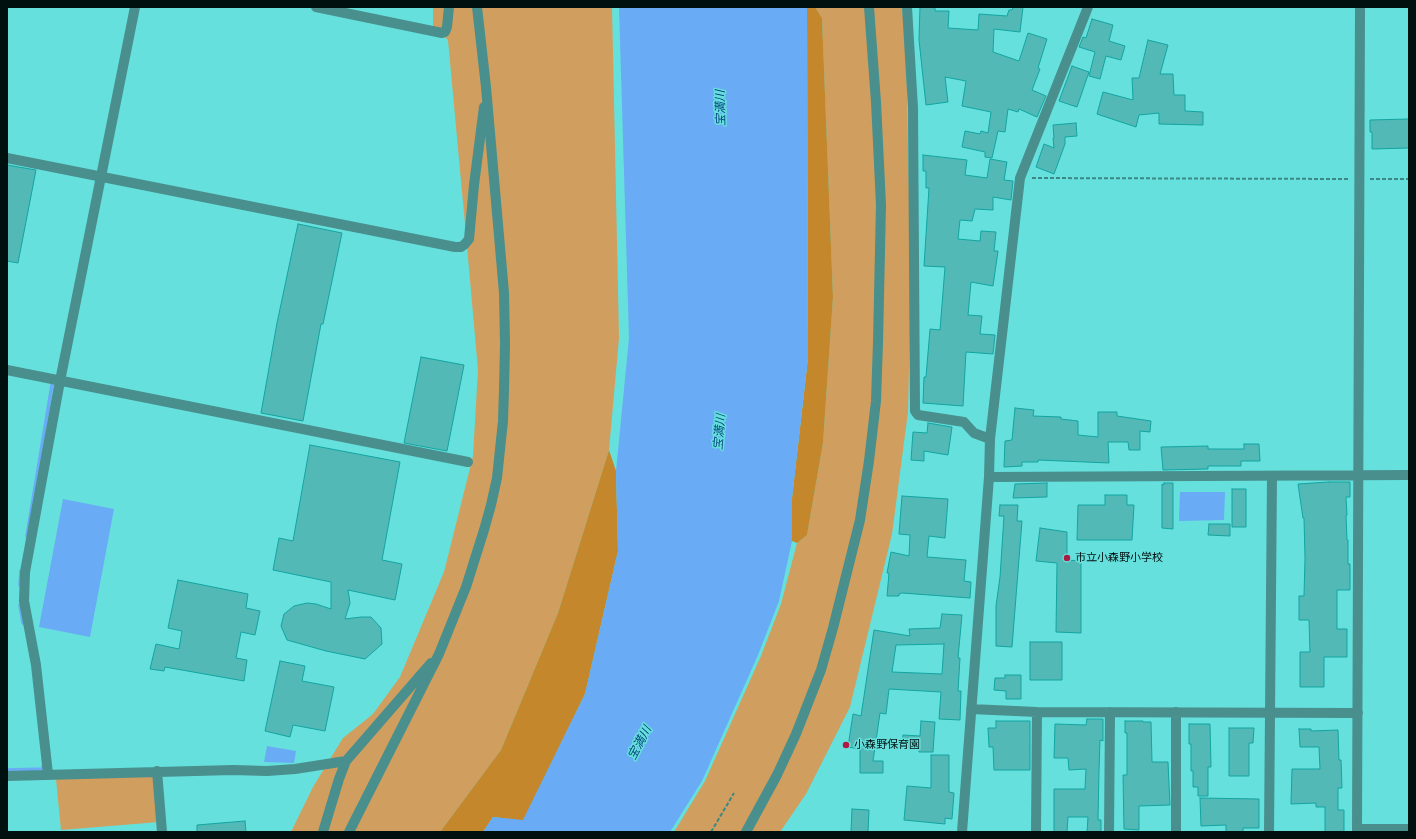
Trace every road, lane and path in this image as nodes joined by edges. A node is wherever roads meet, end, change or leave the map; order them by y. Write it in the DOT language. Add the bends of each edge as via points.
graph roads {
  1 [pos="135,7"];
  2 [pos="316,7"];
  3 [pos="450,7"];
  4 [pos="477,7"];
  5 [pos="869,7"];
  6 [pos="907,7"];
  7 [pos="1088,7"];
  8 [pos="1360,7"];
  9 [pos="486,87"];
  10 [pos="7,158"];
  11 [pos="101,178"];
  12 [pos="1020,178"];
  13 [pos="1359,179"];
  14 [pos="1409,179"];
  15 [pos="7,370"];
  16 [pos="60,381"];
  17 [pos="990,439"];
  18 [pos="468,462"];
  19 [pos="1409,475"];
  20 [pos="1272,476"];
  21 [pos="1358,476"];
  22 [pos="989,477"];
  23 [pos="440,654"];
  24 [pos="971,709"];
  25 [pos="1037,712"];
  26 [pos="1110,712"];
  27 [pos="1176,712"];
  28 [pos="1270,713"];
  29 [pos="1358,713"];
  30 [pos="346,761"];
  31 [pos="157,771"];
  32 [pos="48,774"];
  33 [pos="7,776"];
  34 [pos="734,793"];
  35 [pos="1409,828"];
  36 [pos="1357,831"];
  37 [pos="162,832"];
  38 [pos="323,832"];
  39 [pos="349,832"];
  40 [pos="711,832"];
  41 [pos="746,832"];
  42 [pos="962,832"];
  43 [pos="1036,832"];
  44 [pos="1109,832"];
  45 [pos="1176,832"];
  46 [pos="1269,832"];
  1 -- 11 [label="street"];
  2 -- 3 [label="street" via="442,33 446,32"];
  4 -- 9 [label="street"];
  5 -- 41 [label="street" via="881,205 876,401 869,461 860,520 821,670 796,734"];
  6 -- 17 [label="street" via="913,108 915,411 918,415 964,422 974,433"];
  7 -- 12 [label="street"];
  8 -- 13 [label="street"];
  9 -- 11 [label="street" via="469,240 461,247"];
  9 -- 23 [label="street" via="504,293 503,421 497,478 491,505 466,587"];
  10 -- 11 [label="street"];
  11 -- 16 [label="street"];
  12 -- 13 [label="path"];
  12 -- 17 [label="street"];
  13 -- 14 [label="path"];
  13 -- 21 [label="street"];
  15 -- 16 [label="street"];
  16 -- 18 [label="street"];
  16 -- 32 [label="street" via="25,572 24,593 36,665"];
  17 -- 22 [label="street"];
  19 -- 21 [label="street"];
  20 -- 21 [label="street"];
  20 -- 22 [label="street"];
  20 -- 28 [label="street"];
  21 -- 29 [label="street"];
  22 -- 24 [label="street"];
  23 -- 30 [label="street"];
  23 -- 39 [label="street"];
  24 -- 25 [label="street"];
  24 -- 42 [label="street"];
  25 -- 26 [label="street"];
  25 -- 43 [label="street"];
  26 -- 27 [label="street"];
  26 -- 44 [label="street"];
  27 -- 28 [label="street"];
  27 -- 45 [label="street"];
  28 -- 29 [label="street"];
  28 -- 46 [label="street"];
  29 -- 36 [label="street"];
  30 -- 31 [label="street" via="267,771"];
  30 -- 38 [label="street" via="338,779"];
  31 -- 32 [label="street"];
  31 -- 37 [label="street"];
  32 -- 33 [label="street"];
  34 -- 40 [label="path"];
  35 -- 36 [label="street"];
}
